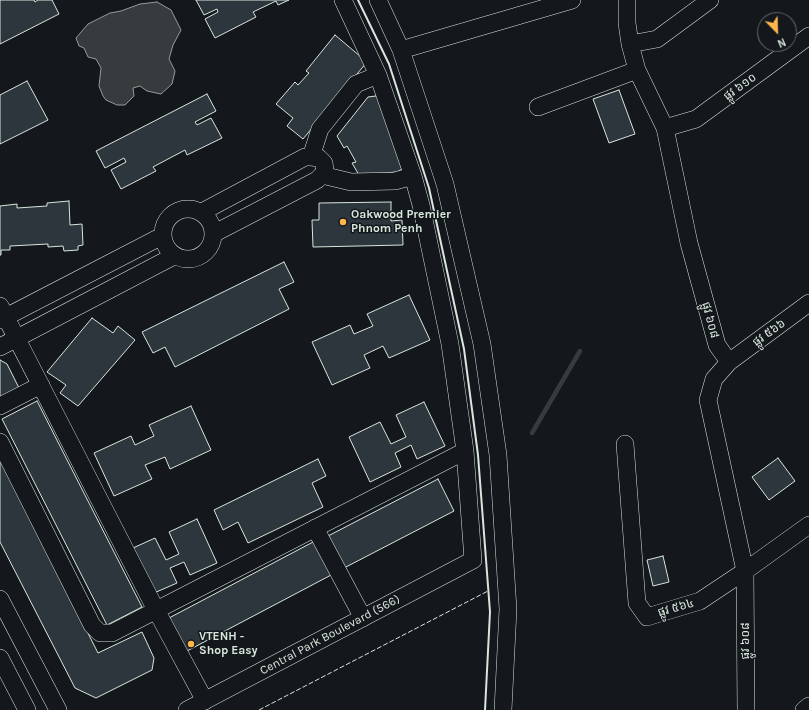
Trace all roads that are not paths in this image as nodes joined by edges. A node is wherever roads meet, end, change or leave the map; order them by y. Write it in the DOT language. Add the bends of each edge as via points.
graph roads {
  1 [pos="343,0"];
  2 [pos="378,0"];
  3 [pos="572,0"];
  4 [pos="627,0"];
  5 [pos="710,0"];
  6 [pos="809,36"];
  7 [pos="630,44"];
  8 [pos="401,50"];
  9 [pos="637,70"];
  10 [pos="378,75"];
  11 [pos="538,107"];
  12 [pos="665,128"];
  13 [pos="311,157"];
  14 [pos="322,175"];
  15 [pos="413,176"];
  16 [pos="202,212"];
  17 [pos="213,234"];
  18 [pos="162,236"];
  19 [pos="174,256"];
  20 [pos="809,304"];
  21 [pos="2,314"];
  22 [pos="17,338"];
  23 [pos="0,347"];
  24 [pos="729,362"];
  25 [pos="41,385"];
  26 [pos="0,406"];
  27 [pos="0,442"];
  28 [pos="625,444"];
  29 [pos="465,451"];
  30 [pos="809,525"];
  31 [pos="315,528"];
  32 [pos="745,572"];
  33 [pos="2,610"];
  34 [pos="156,610"];
  35 [pos="363,618"];
  36 [pos="0,658"];
  37 [pos="205,701"];
  38 [pos="809,706"];
  39 [pos="27,710"];
  40 [pos="58,710"];
  41 [pos="187,710"];
  42 [pos="503,710"];
  43 [pos="746,710"];
  44 [pos="804,710"];
  1 -- 10 [label="street"];
  2 -- 8 [label="street"];
  3 -- 8 [label="street"];
  4 -- 7 [label="street, ផ្លូវ ៦០៨"];
  5 -- 7 [label="street" via="657,39"];
  6 -- 12 [label="street, ផ្លូវ ៦១០" via="696,119"];
  7 -- 9 [label="street, ផ្លូវ ៦០៨"];
  8 -- 42 [label="street" via="445,184 482,344 498,455 508,609"];
  9 -- 11 [label="street"];
  9 -- 12 [label="street, ផ្លូវ ៦០៨"];
  10 -- 13 [label="street" via="356,84 320,129"];
  10 -- 15 [label="street"];
  12 -- 24 [label="street, ផ្លូវ ៦០៨" via="689,243 717,345"];
  13 -- 14 [label="street" via="319,158 324,163 325,170"];
  13 -- 16 [label="street" via="305,157"];
  14 -- 15 [label="street" via="351,182 395,181"];
  14 -- 17 [label="street" via="317,180"];
  15 -- 29 [label="street" via="450,344"];
  16 -- 17 [label="street" via="212,226"];
  16 -- 18 [label="street" via="186,208 177,211 165,223"];
  17 -- 19 [label="street" via="208,249 202,255 194,258"];
  18 -- 19 [label="street" via="168,251"];
  18 -- 21 [label="street"];
  19 -- 22 [label="street"];
  20 -- 24 [label="street, ផ្លូវ ៥៦៦"];
  21 -- 22 [label="street"];
  22 -- 23 [label="street"];
  22 -- 25 [label="street"];
  24 -- 32 [label="street, ផ្លូវ ៦០៨" via="714,379 708,400"];
  25 -- 26 [label="street"];
  25 -- 34 [label="street"];
  27 -- 34 [label="street" via="92,625 100,633 112,633"];
  28 -- 32 [label="street, ផ្លូវ ៥៦៤" via="637,603 647,617 700,601"];
  29 -- 31 [label="street"];
  29 -- 35 [label="street, Central Park Boulevard (566)" via="473,560"];
  30 -- 32 [label="street, ផ្លូវ ៥៦៤"];
  31 -- 34 [label="street"];
  31 -- 35 [label="street"];
  32 -- 43 [label="street, ផ្លូវ ៦០៨"];
  33 -- 40 [label="street"];
  34 -- 37 [label="street"];
  35 -- 37 [label="street, Central Park Boulevard (566)"];
  36 -- 39 [label="street"];
  37 -- 41 [label="street, Central Park Boulevard (566)"];
  38 -- 44 [label="street"];
}
